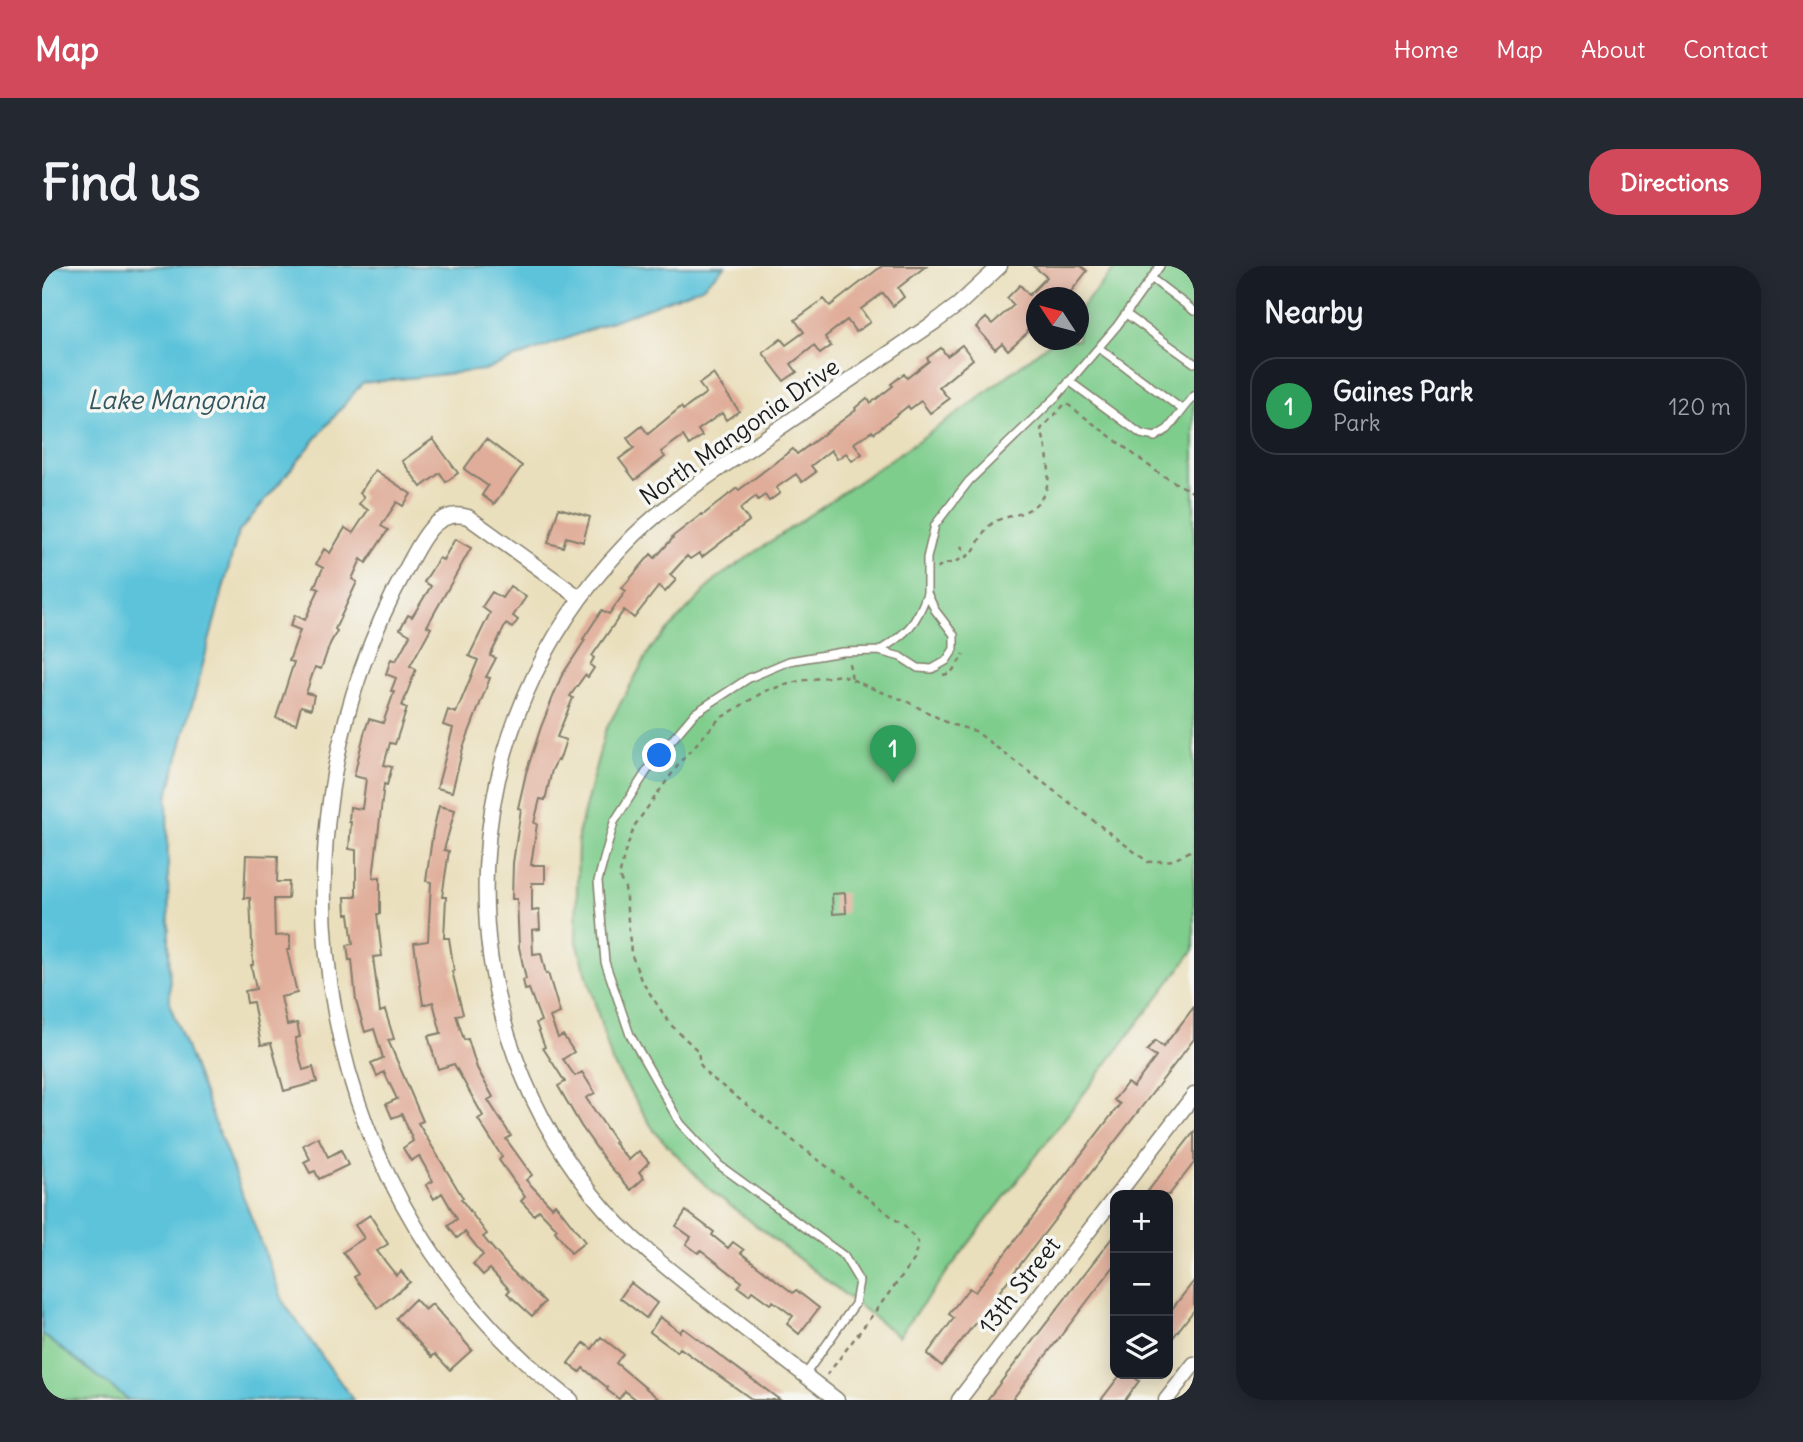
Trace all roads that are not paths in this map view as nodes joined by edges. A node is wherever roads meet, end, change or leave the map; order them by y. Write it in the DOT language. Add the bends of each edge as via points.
graph roads {
  1 [pos="1000,266"];
  2 [pos="1160,266"];
  3 [pos="1151,278"];
  4 [pos="1194,311"];
  5 [pos="1126,314"];
  6 [pos="1099,348"];
  7 [pos="1194,363"];
  8 [pos="1069,381"];
  9 [pos="1194,396"];
  10 [pos="1183,410"];
  11 [pos="927,593"];
  12 [pos="580,598"];
  13 [pos="879,650"];
  14 [pos="1194,1095"];
  15 [pos="1121,1190"];
  16 [pos="1110,1204"];
  17 [pos="1194,1364"];
  18 [pos="805,1375"];
  19 [pos="571,1400"];
  20 [pos="837,1400"];
  21 [pos="959,1400"];
  22 [pos="1166,1400"];
  1 -- 12 [label="street, North Mangonia Drive" via="935,321 683,494 625,545"];
  2 -- 3 [label="lane"];
  3 -- 4 [label="lane"];
  3 -- 5 [label="lane"];
  5 -- 6 [label="lane"];
  5 -- 7 [label="lane"];
  6 -- 8 [label="lane"];
  6 -- 10 [label="lane"];
  8 -- 10 [label="lane" via="1141,434 1155,437"];
  8 -- 11 [label="lane" via="969,481 935,525"];
  9 -- 10 [label="lane"];
  11 -- 13 [label="lane" via="911,627"];
  11 -- 13 [label="lane" via="954,635 954,649 946,661 932,669 918,668"];
  12 -- 18 [label="street, North Mangonia Drive" via="524,696 492,806 485,912 502,1016 545,1123 593,1195 646,1251"];
  12 -- 19 [label="street" via="468,517 449,515 433,524 389,599 352,692 331,778 323,867 326,956 339,1032 353,1086 381,1158 420,1232 465,1295 525,1360"];
  13 -- 18 [label="lane" via="789,661 749,678 695,713 650,766 614,822 598,881 605,962 629,1035 680,1123 719,1165 844,1256 859,1281 855,1304"];
  14 -- 15 [label="street, 13th Street"];
  16 -- 21 [label="street, 13th Street"];
  17 -- 22 [label="street"];
  18 -- 20 [label="street, North Mangonia Drive"];
}
